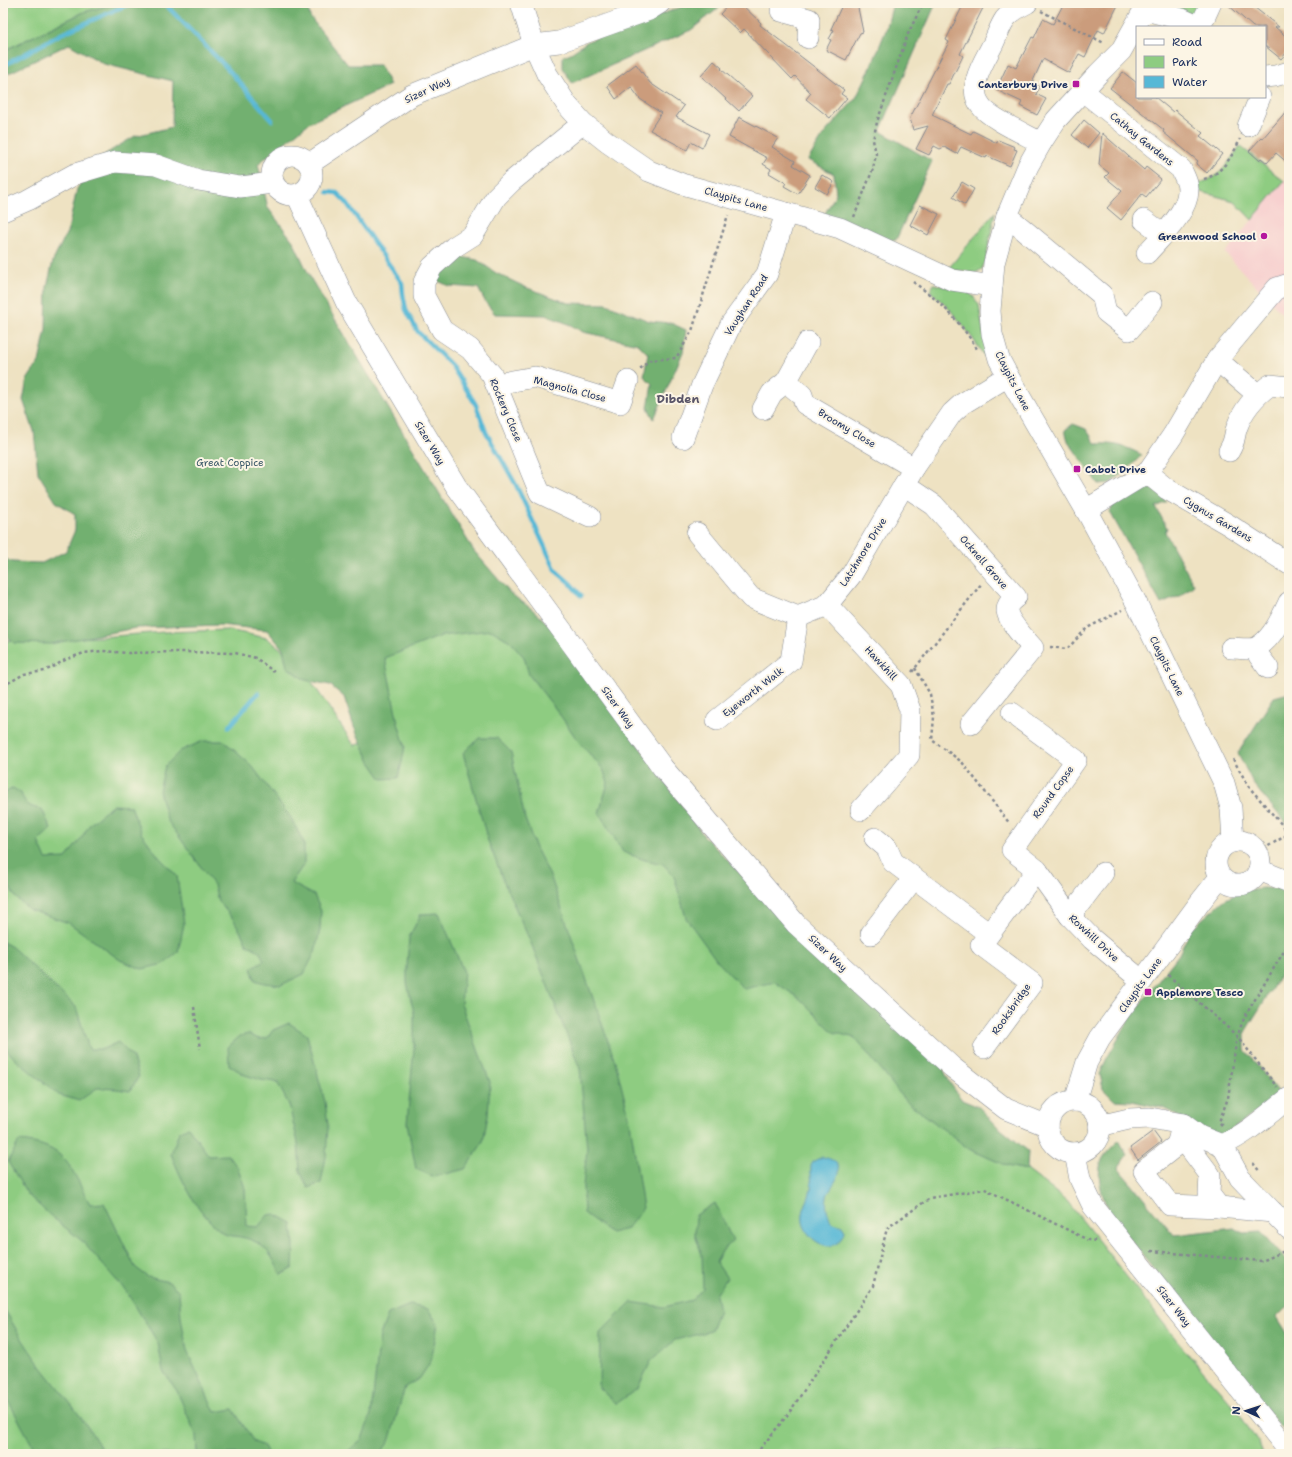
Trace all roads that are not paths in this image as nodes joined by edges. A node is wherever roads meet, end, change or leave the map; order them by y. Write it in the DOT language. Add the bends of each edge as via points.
graph roads {
  1 [pos="521,3"];
  2 [pos="660,3"];
  3 [pos="1211,3"];
  4 [pos="1024,4"];
  5 [pos="1146,6"];
  6 [pos="781,11"];
  7 [pos="811,20"];
  8 [pos="1198,26"];
  9 [pos="1200,26"];
  10 [pos="534,45"];
  11 [pos="1289,72"];
  12 [pos="1266,77"];
  13 [pos="1083,91"];
  14 [pos="1260,98"];
  15 [pos="583,123"];
  16 [pos="1248,126"];
  17 [pos="1041,143"];
  18 [pos="309,164"];
  19 [pos="273,183"];
  20 [pos="297,195"];
  21 [pos="3,211"];
  22 [pos="786,213"];
  23 [pos="1007,216"];
  24 [pos="1144,220"];
  25 [pos="1163,234"];
  26 [pos="1147,253"];
  27 [pos="992,286"];
  28 [pos="1289,286"];
  29 [pos="1152,302"];
  30 [pos="808,342"];
  31 [pos="1217,360"];
  32 [pos="1003,367"];
  33 [pos="628,381"];
  34 [pos="786,382"];
  35 [pos="496,384"];
  36 [pos="1289,387"];
  37 [pos="1257,394"];
  38 [pos="763,409"];
  39 [pos="683,438"];
  40 [pos="1229,451"];
  41 [pos="1147,473"];
  42 [pos="909,477"];
  43 [pos="1086,510"];
  44 [pos="590,517"];
  45 [pos="697,533"];
  46 [pos="1289,564"];
  47 [pos="1289,602"];
  48 [pos="827,605"];
  49 [pos="798,617"];
  50 [pos="1258,647"];
  51 [pos="1231,648"];
  52 [pos="1268,668"];
  53 [pos="1012,713"];
  54 [pos="717,720"];
  55 [pos="971,724"];
  56 [pos="860,810"];
  57 [pos="875,838"];
  58 [pos="1234,842"];
  59 [pos="1016,844"];
  60 [pos="1258,861"];
  61 [pos="1037,870"];
  62 [pos="1104,873"];
  63 [pos="1220,877"];
  64 [pos="914,878"];
  65 [pos="1289,882"];
  66 [pos="1070,916"];
  67 [pos="872,934"];
  68 [pos="985,939"];
  69 [pos="1142,981"];
  70 [pos="984,1048"];
  71 [pos="1288,1099"];
  72 [pos="1075,1101"];
  73 [pos="1048,1126"];
  74 [pos="1099,1126"];
  75 [pos="1182,1130"];
  76 [pos="1228,1142"];
  77 [pos="1076,1153"];
  78 [pos="1219,1207"];
  79 [pos="1272,1212"];
  80 [pos="1289,1229"];
  81 [pos="1289,1451"];
  1 -- 10 [label="street, Claypits Lane"];
  2 -- 10 [label="street, Sizer Way" via="649,10 559,42"];
  3 -- 9 [label="street"];
  4 -- 17 [label="street" via="1005,19 978,73 976,97 981,107 989,114"];
  5 -- 8 [label="street"];
  5 -- 13 [label="street" via="1121,52"];
  6 -- 7 [label="street"];
  10 -- 15 [label="street, Claypits Lane" via="566,105"];
  10 -- 18 [label="street, Sizer Way" via="412,95"];
  11 -- 12 [label="street"];
  13 -- 17 [label="street" via="1056,120"];
  13 -- 25 [label="street, Cathay Gardens" via="1181,169 1188,182 1186,202"];
  14 -- 16 [label="street"];
  15 -- 22 [label="street, Claypits Lane" via="649,171 682,184"];
  15 -- 35 [label="street, Rockery Close" via="496,197 473,235 432,267 424,282 424,296 442,330 470,349 492,375"];
  17 -- 23 [label="street" via="1028,166"];
  18 -- 19 [label="street" via="295,154 280,158 272,170"];
  18 -- 20 [label="street" via="311,181 308,188"];
  19 -- 20 [label="street" via="286,195"];
  19 -- 21 [label="street" via="240,187 198,180 156,165 115,162 75,174"];
  20 -- 73 [label="street, Sizer Way" via="346,302 456,486 663,768 796,924 952,1067 1006,1110"];
  22 -- 27 [label="street, Claypits Lane" via="840,228 952,280"];
  22 -- 39 [label="street, Vaughan Road" via="767,274 731,324 702,385"];
  23 -- 27 [label="street" via="994,263"];
  23 -- 29 [label="street" via="1102,295 1106,312 1129,330"];
  24 -- 25 [label="street"];
  25 -- 26 [label="street"];
  27 -- 32 [label="street, Claypits Lane" via="992,334"];
  28 -- 31 [label="street" via="1276,288"];
  30 -- 34 [label="street"];
  31 -- 37 [label="street"];
  31 -- 41 [label="street"];
  32 -- 42 [label="street, Latchmore Drive" via="952,413"];
  32 -- 43 [label="street, Claypits Lane"];
  33 -- 35 [label="street, Magnolia Close" via="620,403 534,377"];
  34 -- 38 [label="street" via="772,393"];
  34 -- 42 [label="street, Broomy Close" via="802,395 805,404"];
  35 -- 44 [label="street, Rockery Close" via="540,493"];
  36 -- 37 [label="street" via="1270,385"];
  37 -- 40 [label="street" via="1245,411 1237,428 1235,442"];
  41 -- 43 [label="street"];
  41 -- 46 [label="street, Cygnus Gardens" via="1167,489 1229,524"];
  42 -- 48 [label="street, Latchmore Drive" via="852,574"];
  42 -- 55 [label="street, Ocknell Grove" via="1016,597 1009,603 1007,611 1010,620 1033,648"];
  43 -- 58 [label="street, Claypits Lane" via="1136,602 1224,783 1231,808"];
  45 -- 49 [label="street" via="751,598"];
  47 -- 50 [label="street" via="1271,634"];
  48 -- 49 [label="street, Latchmore Drive"];
  48 -- 56 [label="street, Hawkhill" via="902,685 910,710 909,755"];
  49 -- 54 [label="street, Eyeworth Walk" via="791,661"];
  50 -- 51 [label="street"];
  50 -- 52 [label="street" via="1259,656"];
  53 -- 59 [label="street, Round Copse" via="1076,760"];
  57 -- 64 [label="street" via="887,848 893,862"];
  58 -- 60 [label="street" via="1240,841 1253,847"];
  58 -- 63 [label="street" via="1226,844 1217,856 1217,871"];
  59 -- 61 [label="street, Rowhill Drive"];
  60 -- 63 [label="street" via="1251,881 1245,884 1232,885"];
  60 -- 65 [label="street"];
  61 -- 66 [label="street, Rowhill Drive"];
  61 -- 68 [label="street"];
  62 -- 66 [label="street"];
  63 -- 69 [label="street, Claypits Lane"];
  64 -- 67 [label="street"];
  64 -- 68 [label="street"];
  66 -- 69 [label="street, Rowhill Drive" via="1092,939"];
  68 -- 70 [label="street, Rooksbridge" via="1032,983"];
  69 -- 72 [label="street, Claypits Lane" via="1100,1038 1087,1062"];
  71 -- 76 [label="street" via="1259,1123"];
  72 -- 73 [label="street" via="1060,1105 1053,1111"];
  72 -- 74 [label="street" via="1089,1106 1098,1118"];
  73 -- 77 [label="street" via="1052,1142 1067,1152"];
  74 -- 75 [label="street" via="1129,1119 1150,1118"];
  74 -- 77 [label="street" via="1097,1137 1090,1147"];
  75 -- 76 [label="street"];
  75 -- 78 [label="street" via="1210,1176 1209,1194"];
  75 -- 78 [label="street" via="1177,1145 1144,1171 1170,1205"];
  76 -- 79 [label="street" via="1240,1178"];
  77 -- 81 [label="street, Sizer Way" via="1080,1179 1093,1206"];
  78 -- 79 [label="street"];
  79 -- 80 [label="street"];
}
